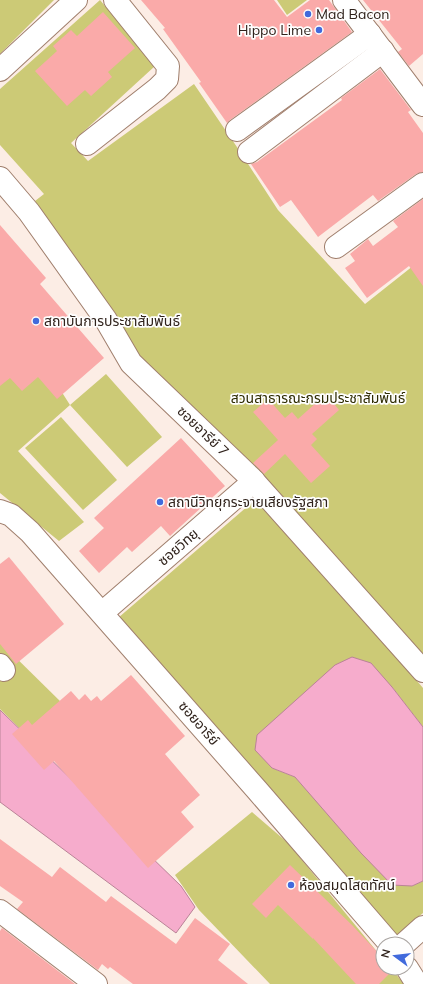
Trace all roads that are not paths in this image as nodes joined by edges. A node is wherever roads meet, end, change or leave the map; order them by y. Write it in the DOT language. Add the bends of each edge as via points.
graph roads {
  1 [pos="76,0"];
  2 [pos="115,0"];
  3 [pos="344,0"];
  4 [pos="370,34"];
  5 [pos="383,51"];
  6 [pos="0,70"];
  7 [pos="423,105"];
  8 [pos="237,130"];
  9 [pos="87,144"];
  10 [pos="249,152"];
  11 [pos="0,178"];
  12 [pos="423,184"];
  13 [pos="336,246"];
  14 [pos="254,481"];
  15 [pos="1,510"];
  16 [pos="102,614"];
  17 [pos="423,671"];
  18 [pos="0,911"];
  19 [pos="423,927"];
  20 [pos="383,936"];
  21 [pos="413,936"];
  22 [pos="96,984"];
  1 -- 6 [label="street"];
  2 -- 9 [label="street" via="168,66 167,79"];
  3 -- 4 [label="street"];
  4 -- 5 [label="street"];
  4 -- 8 [label="street"];
  5 -- 7 [label="street"];
  5 -- 10 [label="street"];
  11 -- 14 [label="street, ซอยอารีย์ 7" via="29,212 106,320 132,363"];
  12 -- 13 [label="street"];
  14 -- 16 [label="street, ซอยวิทยุ"];
  14 -- 17 [label="street, ซอยอารีย์ 7"];
  15 -- 16 [label="street, ซอยอารีย์" via="11,515 30,532"];
  16 -- 20 [label="street, ซอยอารีย์"];
  18 -- 22 [label="street"];
  19 -- 21 [label="street"];
}
